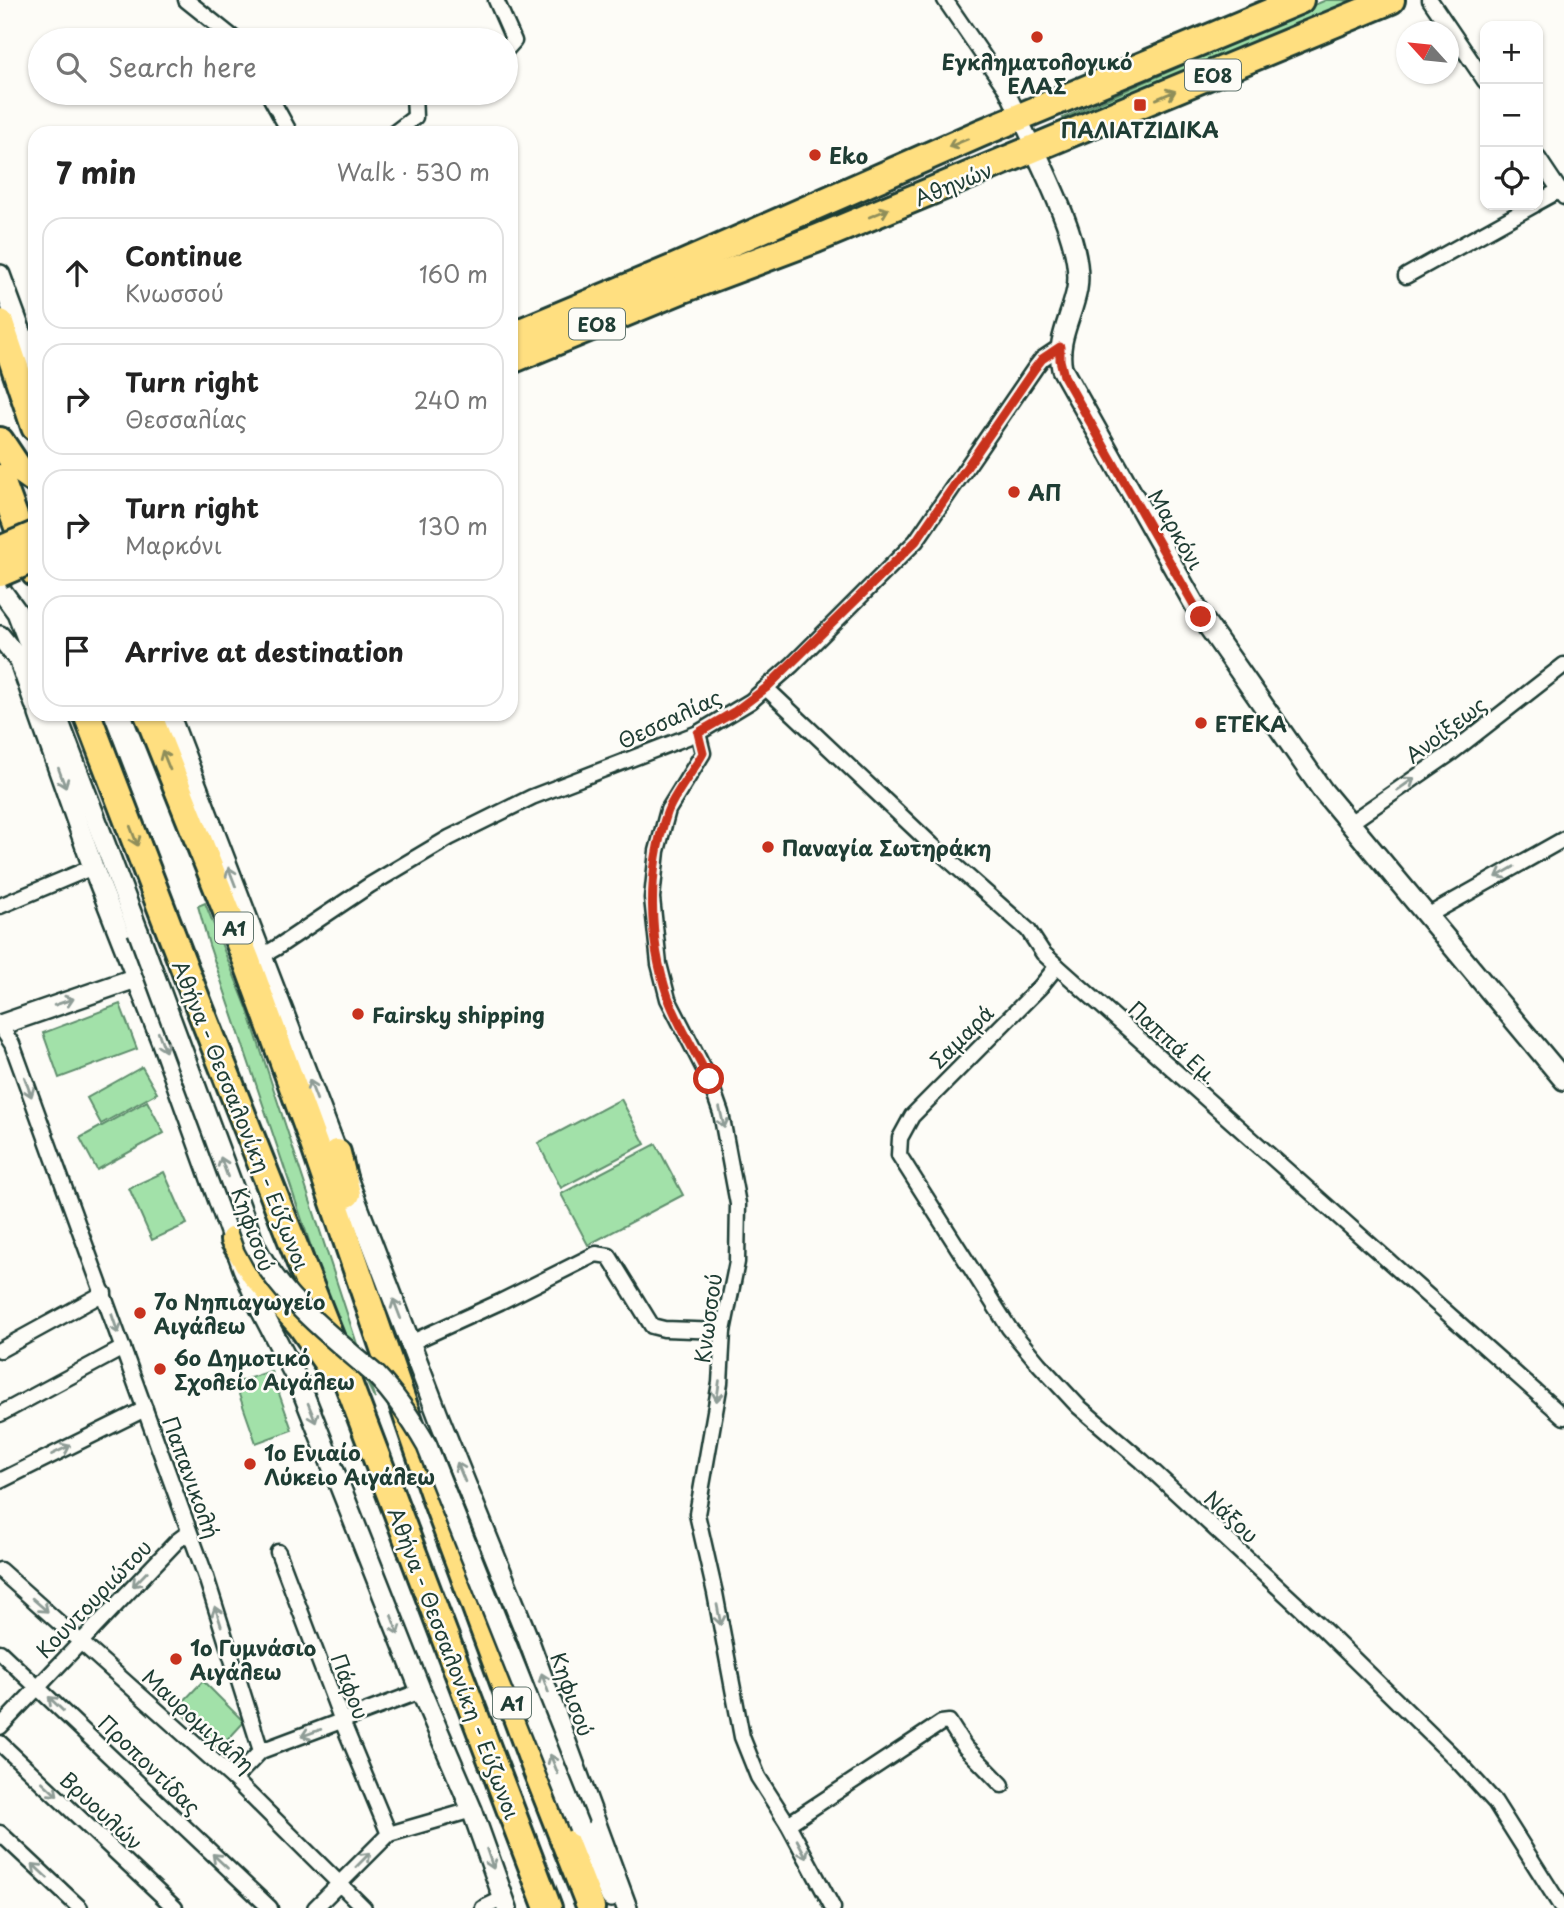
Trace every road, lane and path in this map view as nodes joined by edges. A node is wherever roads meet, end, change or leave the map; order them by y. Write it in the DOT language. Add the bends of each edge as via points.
graph roads {
  1 [pos="186,0"];
  2 [pos="496,0"];
  3 [pos="945,0"];
  4 [pos="1300,0"];
  5 [pos="1391,0"];
  6 [pos="1430,0"];
  7 [pos="221,28"];
  8 [pos="508,28"];
  9 [pos="1480,74"];
  10 [pos="275,105"];
  11 [pos="414,105"];
  12 [pos="1021,117"];
  13 [pos="286,126"];
  14 [pos="403,126"];
  15 [pos="1035,149"];
  16 [pos="1543,165"];
  17 [pos="1562,193"];
  18 [pos="1543,201"];
  19 [pos="1525,210"];
  20 [pos="800,211"];
  21 [pos="816,239"];
  22 [pos="0,275"];
  23 [pos="1406,276"];
  24 [pos="518,313"];
  25 [pos="0,323"];
  26 [pos="518,333"];
  27 [pos="1060,347"];
  28 [pos="28,351"];
  29 [pos="518,357"];
  30 [pos="518,377"];
  31 [pos="28,405"];
  32 [pos="0,441"];
  33 [pos="28,475"];
  34 [pos="0,478"];
  35 [pos="28,538"];
  36 [pos="0,550"];
  37 [pos="28,554"];
  38 [pos="28,561"];
  39 [pos="0,573"];
  40 [pos="0,589"];
  41 [pos="0,636"];
  42 [pos="28,641"];
  43 [pos="1564,666"];
  44 [pos="28,684"];
  45 [pos="766,688"];
  46 [pos="41,721"];
  47 [pos="59,721"];
  48 [pos="90,721"];
  49 [pos="151,721"];
  50 [pos="172,721"];
  51 [pos="698,733"];
  52 [pos="1350,823"];
  53 [pos="1564,839"];
  54 [pos="93,867"];
  55 [pos="0,906"];
  56 [pos="1427,916"];
  57 [pos="262,956"];
  58 [pos="1057,966"];
  59 [pos="136,978"];
  60 [pos="0,1025"];
  61 [pos="1564,1080"];
  62 [pos="900,1138"];
  63 [pos="337,1153"];
  64 [pos="234,1240"];
  65 [pos="104,1293"];
  66 [pos="723,1331"];
  67 [pos="410,1343"];
  68 [pos="123,1348"];
  69 [pos="0,1350"];
  70 [pos="384,1350"];
  71 [pos="357,1408"];
  72 [pos="145,1409"];
  73 [pos="0,1414"];
  74 [pos="1564,1417"];
  75 [pos="0,1481"];
  76 [pos="189,1532"];
  77 [pos="278,1552"];
  78 [pos="0,1570"];
  79 [pos="80,1641"];
  80 [pos="0,1652"];
  81 [pos="38,1687"];
  82 [pos="421,1691"];
  83 [pos="342,1721"];
  84 [pos="0,1727"];
  85 [pos="0,1743"];
  86 [pos="261,1751"];
  87 [pos="497,1778"];
  88 [pos="234,1779"];
  89 [pos="1002,1785"];
  90 [pos="472,1810"];
  91 [pos="788,1824"];
  92 [pos="579,1827"];
  93 [pos="0,1833"];
  94 [pos="389,1834"];
  95 [pos="339,1884"];
  96 [pos="505,1903"];
  97 [pos="80,1908"];
  98 [pos="175,1908"];
  99 [pos="270,1908"];
  100 [pos="315,1908"];
  101 [pos="364,1908"];
  102 [pos="483,1908"];
  103 [pos="530,1908"];
  104 [pos="548,1908"];
  105 [pos="593,1908"];
  106 [pos="616,1908"];
  107 [pos="627,1908"];
  108 [pos="833,1908"];
  109 [pos="1562,1908"];
  1 -- 7 [label="street"];
  2 -- 8 [label="street"];
  3 -- 12 [label="street"];
  4 -- 12 [label="highway, Αθηνών / ΕΟ8"];
  15 -- 5 [label="highway, Αθηνών / ΕΟ8, one-way"];
  6 -- 9 [label="street"];
  10 -- 13 [label="street"];
  11 -- 14 [label="street" via="415,117"];
  12 -- 15 [label="street"];
  12 -- 20 [label="highway, Αθηνών / ΕΟ8, one-way"];
  21 -- 15 [label="highway, Αθηνών / ΕΟ8, one-way"];
  15 -- 27 [label="main road, Μαρκόνι" via="1077,262 1077,289"];
  16 -- 17 [label="street"];
  17 -- 18 [label="street"];
  19 -- 23 [label="street"];
  20 -- 24 [label="highway" via="668,251"];
  20 -- 26 [label="highway, Αθηνών / ΕΟ8"];
  21 -- 29 [label="highway, Αθηνών / ΕΟ8"];
  21 -- 30 [label="highway" via="767,270 690,306"];
  22 -- 28 [label="main road"];
  25 -- 31 [label="highway"];
  27 -- 45 [label="street, Θεσσαλίας" via="1035,368 916,541"];
  27 -- 52 [label="main road, Μαρκόνι" via="1064,376 1201,617 1323,792"];
  32 -- 33 [label="highway"];
  34 -- 37 [label="highway"];
  35 -- 36 [label="highway, bridge"];
  38 -- 39 [label="highway, bridge"];
  40 -- 42 [label="main road" via="17,612"];
  41 -- 44 [label="main road" via="20,661"];
  52 -- 43 [label="street, Ανοίξεως, one-way"];
  45 -- 51 [label="street, Θεσσαλίας"];
  45 -- 58 [label="street, Παππά Εμ." via="1028,930"];
  46 -- 54 [label="main road, Κηφισού, one-way"];
  92 -- 47 [label="main road, one-way, bridge" via="427,1446 389,1389 291,1299 254,1244"];
  48 -- 71 [label="highway, Αθήνα - Θεσσαλονίκη - Εύζωνοι / Α1, one-way"];
  70 -- 49 [label="highway, Αθήνα - Θεσσαλονίκη - Εύζωνοι / Α1, one-way" via="246,959"];
  57 -- 50 [label="main road, Κηφισού, one-way"];
  51 -- 57 [label="street, Θεσσαλίας" via="533,797 449,838"];
  51 -- 66 [label="street, Κνωσσού, one-way" via="703,753 668,810 652,898 668,999 721,1113 738,1204 737,1262"];
  52 -- 56 [label="main road, Μαρκόνι"];
  53 -- 56 [label="street, one-way"];
  54 -- 55 [label="street"];
  54 -- 59 [label="main road, Κηφισού"];
  56 -- 61 [label="main road, Μαρκόνι"];
  63 -- 57 [label="main road, Κηφισού, one-way"];
  58 -- 62 [label="street, Σαμαρά" via="919,1108"];
  58 -- 74 [label="street, Παππά Εμ."];
  60 -- 59 [label="main road, one-way"];
  59 -- 64 [label="main road, Κηφισού, one-way"];
  60 -- 65 [label="street, Παπανικολή, one-way" via="12,1044"];
  62 -- 109 [label="street, Νάξου" via="899,1155 1009,1328 1039,1364 1078,1406 1321,1627 1456,1759 1495,1802"];
  67 -- 63 [label="main road, Κηφισού, one-way"];
  63 -- 70 [label="highway"];
  64 -- 71 [label="highway" via="269,1292 316,1343"];
  64 -- 82 [label="main road, Κηφισού, one-way" via="260,1308 300,1385"];
  65 -- 68 [label="street, Παπανικολή, one-way"];
  65 -- 69 [label="street"];
  66 -- 67 [label="street" via="652,1326 614,1262 596,1254"];
  66 -- 91 [label="street, Κνωσσού, one-way" via="720,1383 697,1514 742,1737 758,1777"];
  107 -- 67 [label="main road, Κηφισού, one-way" via="527,1636"];
  68 -- 72 [label="street, Παπανικολή"];
  68 -- 73 [label="street"];
  70 -- 105 [label="highway, Αθήνα - Θεσσαλονίκη - Εύζωνοι / Α1" via="530,1753"];
  71 -- 87 [label="highway, Αθήνα - Θεσσαλονίκη - Εύζωνοι / Α1"];
  75 -- 72 [label="street, one-way"];
  72 -- 76 [label="street, Παπανικολή"];
  76 -- 79 [label="street, Κουντουριώτου, one-way"];
  86 -- 76 [label="street, Παπανικολή, one-way"];
  77 -- 83 [label="street, Πάφου"];
  78 -- 79 [label="street, Μαυρομιχάλη, one-way"];
  79 -- 81 [label="street, Κουντουριώτου"];
  79 -- 88 [label="street, Μαυρομιχάλη"];
  80 -- 81 [label="street, Προποντίδας"];
  81 -- 84 [label="street, Κουντουριώτου"];
  99 -- 81 [label="street, Προποντίδας, one-way"];
  82 -- 83 [label="street"];
  82 -- 90 [label="main road, Κηφισού"];
  83 -- 86 [label="street, one-way"];
  83 -- 94 [label="street, Πάφου"];
  85 -- 98 [label="street, Βρυουλών, one-way"];
  86 -- 88 [label="street"];
  87 -- 103 [label="highway"];
  87 -- 104 [label="highway, Αθήνα - Θεσσαλονίκη - Εύζωνοι / Α1"];
  88 -- 95 [label="street, Μαυρομιχάλη"];
  89 -- 91 [label="street" via="965,1747 949,1722 941,1723"];
  90 -- 94 [label="street"];
  90 -- 96 [label="main road, Κηφισού, one-way"];
  91 -- 108 [label="street, Κνωσσού, one-way"];
  92 -- 105 [label="highway"];
  92 -- 106 [label="main road"];
  97 -- 93 [label="street, one-way"];
  95 -- 94 [label="street, one-way"];
  95 -- 100 [label="street"];
  95 -- 101 [label="street, Μαυρομιχάλη"];
  96 -- 102 [label="street"];
}
